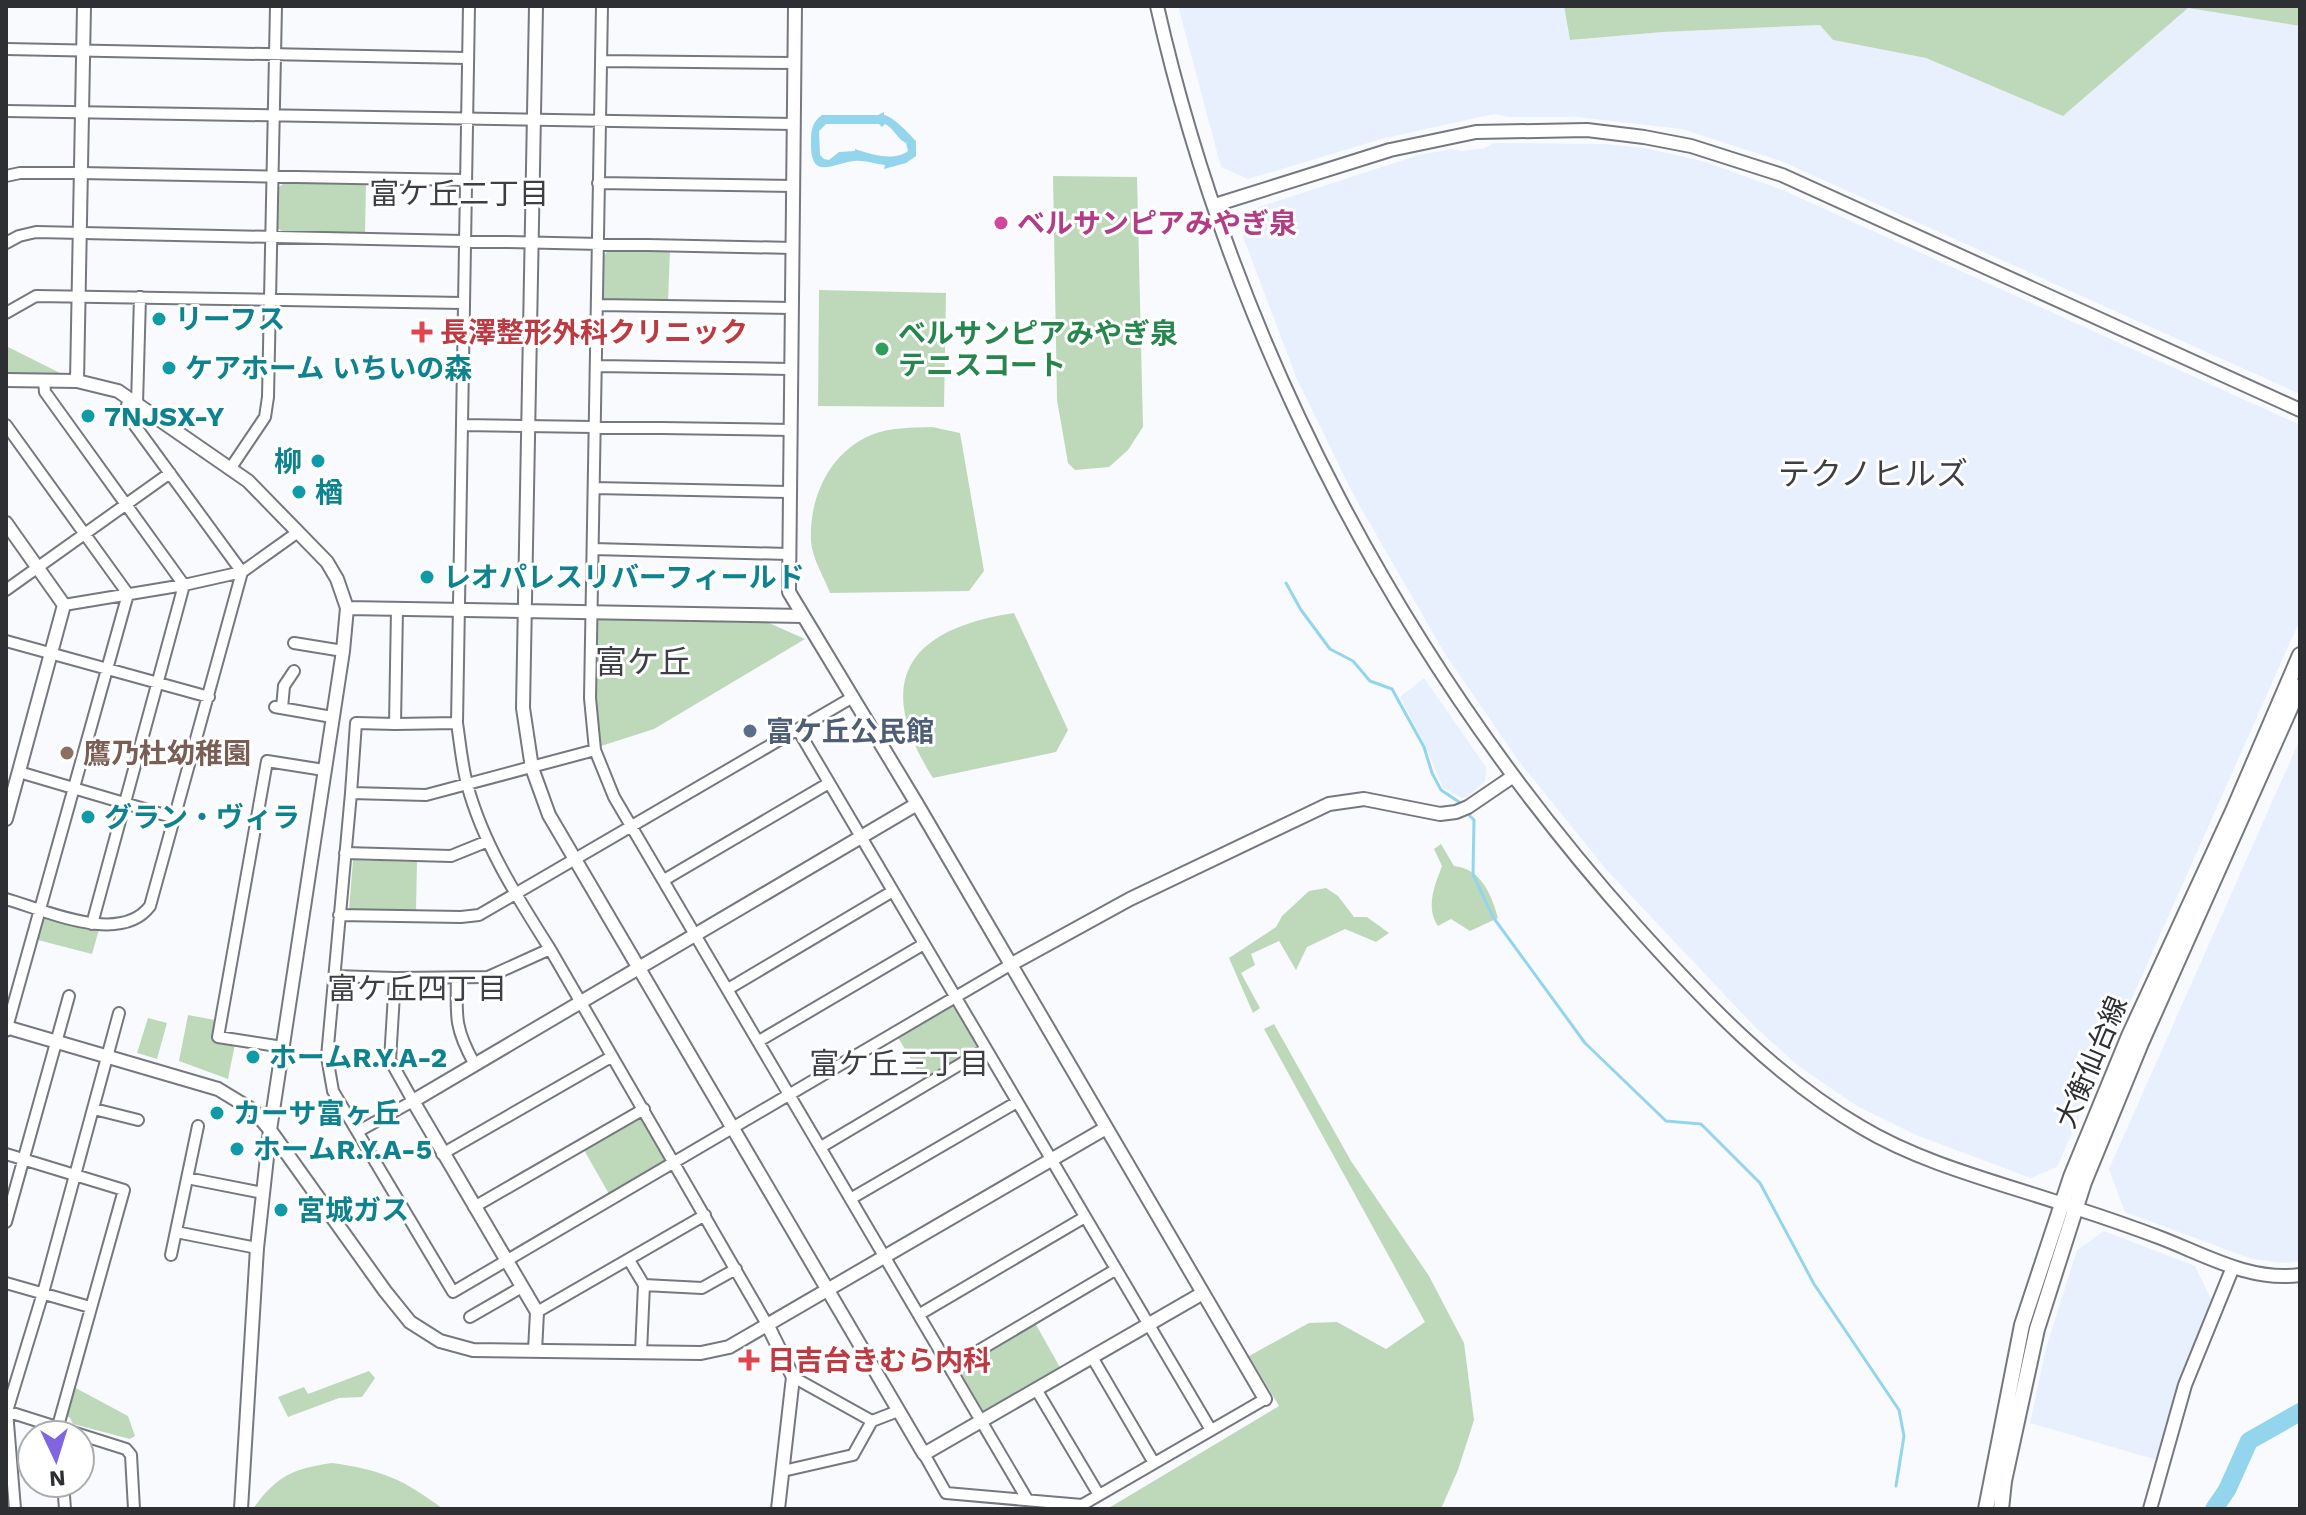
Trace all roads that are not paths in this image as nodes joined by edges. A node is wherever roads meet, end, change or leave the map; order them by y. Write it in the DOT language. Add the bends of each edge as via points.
graph roads {
  1 [pos="84,6"];
  2 [pos="276,6"];
  3 [pos="469,6"];
  4 [pos="536,6"];
  5 [pos="602,6"];
  6 [pos="795,6"];
  7 [pos="1157,6"];
  8 [pos="6,49"];
  9 [pos="83,51"];
  10 [pos="274,54"];
  11 [pos="467,58"];
  12 [pos="601,61"];
  13 [pos="795,63"];
  14 [pos="6,111"];
  15 [pos="81,111"];
  16 [pos="274,116"];
  17 [pos="466,118"];
  18 [pos="534,120"];
  19 [pos="599,121"];
  20 [pos="794,124"];
  21 [pos="80,173"];
  22 [pos="6,176"];
  23 [pos="272,176"];
  24 [pos="465,180"];
  25 [pos="598,183"];
  26 [pos="793,186"];
  27 [pos="1215,205"];
  28 [pos="79,233"];
  29 [pos="271,237"];
  30 [pos="465,241"];
  31 [pos="532,242"];
  32 [pos="6,243"];
  33 [pos="598,244"];
  34 [pos="793,248"];
  35 [pos="78,295"];
  36 [pos="140,297"];
  37 [pos="270,299"];
  38 [pos="463,303"];
  39 [pos="597,305"];
  40 [pos="792,308"];
  41 [pos="6,313"];
  42 [pos="596,366"];
  43 [pos="791,369"];
  44 [pos="6,380"];
  45 [pos="44,381"];
  46 [pos="77,381"];
  47 [pos="133,402"];
  48 [pos="2300,410"];
  49 [pos="463,425"];
  50 [pos="529,426"];
  51 [pos="595,427"];
  52 [pos="7,430"];
  53 [pos="791,430"];
  54 [pos="230,469"];
  55 [pos="170,473"];
  56 [pos="594,488"];
  57 [pos="789,492"];
  58 [pos="127,504"];
  59 [pos="6,523"];
  60 [pos="298,532"];
  61 [pos="84,534"];
  62 [pos="593,549"];
  63 [pos="788,554"];
  64 [pos="39,567"];
  65 [pos="242,572"];
  66 [pos="184,585"];
  67 [pos="6,590"];
  68 [pos="128,594"];
  69 [pos="64,605"];
  70 [pos="347,608"];
  71 [pos="397,609"];
  72 [pos="458,610"];
  73 [pos="526,612"];
  74 [pos="591,613"];
  75 [pos="802,616"];
  76 [pos="6,641"];
  77 [pos="294,643"];
  78 [pos="343,651"];
  79 [pos="52,653"];
  80 [pos="2300,655"];
  81 [pos="108,669"];
  82 [pos="294,671"];
  83 [pos="157,682"];
  84 [pos="2300,686"];
  85 [pos="209,697"];
  86 [pos="853,697"];
  87 [pos="332,717"];
  88 [pos="457,723"];
  89 [pos="395,724"];
  90 [pos="798,730"];
  91 [pos="595,750"];
  92 [pos="6,768"];
  93 [pos="532,768"];
  94 [pos="324,770"];
  95 [pos="19,772"];
  96 [pos="1512,777"];
  97 [pos="467,783"];
  98 [pos="829,783"];
  99 [pos="75,789"];
  100 [pos="351,793"];
  101 [pos="124,802"];
  102 [pos="917,804"];
  103 [pos="175,818"];
  104 [pos="6,819"];
  105 [pos="632,827"];
  106 [pos="861,836"];
  107 [pos="488,841"];
  108 [pos="345,853"];
  109 [pos="574,861"];
  110 [pos="664,880"];
  111 [pos="893,891"];
  112 [pos="516,895"];
  113 [pos="6,899"];
  114 [pos="42,909"];
  115 [pos="339,915"];
  116 [pos="92,924"];
  117 [pos="694,933"];
  118 [pos="924,944"];
  119 [pos="550,949"];
  120 [pos="1010,965"];
  121 [pos="637,969"];
  122 [pos="335,976"];
  123 [pos="395,978"];
  124 [pos="457,979"];
  125 [pos="728,989"];
  126 [pos="69,996"];
  127 [pos="955,996"];
  128 [pos="581,1002"];
  129 [pos="119,1013"];
  130 [pos="7,1029"];
  131 [pos="759,1041"];
  132 [pos="55,1042"];
  133 [pos="283,1047"];
  134 [pos="986,1049"];
  135 [pos="107,1056"];
  136 [pos="611,1057"];
  137 [pos="474,1063"];
  138 [pos="789,1094"];
  139 [pos="413,1101"];
  140 [pos="1017,1102"];
  141 [pos="94,1109"];
  142 [pos="644,1109"];
  143 [pos="138,1120"];
  144 [pos="198,1126"];
  145 [pos="732,1127"];
  146 [pos="1106,1128"];
  147 [pos="270,1130"];
  148 [pos="359,1131"];
  149 [pos="821,1147"];
  150 [pos="6,1154"];
  151 [pos="442,1154"];
  152 [pos="23,1159"];
  153 [pos="1051,1160"];
  154 [pos="674,1162"];
  155 [pos="74,1174"];
  156 [pos="187,1178"];
  157 [pos="263,1193"];
  158 [pos="852,1198"];
  159 [pos="2068,1206"];
  160 [pos="474,1207"];
  161 [pos="705,1215"];
  162 [pos="1085,1217"];
  163 [pos="6,1222"];
  164 [pos="176,1232"];
  165 [pos="257,1248"];
  166 [pos="171,1255"];
  167 [pos="885,1256"];
  168 [pos="506,1259"];
  169 [pos="629,1260"];
  170 [pos="2233,1267"];
  171 [pos="736,1269"];
  172 [pos="1115,1270"];
  173 [pos="2300,1275"];
  174 [pos="6,1283"];
  175 [pos="644,1285"];
  176 [pos="522,1287"];
  177 [pos="828,1291"];
  178 [pos="43,1293"];
  179 [pos="1203,1293"];
  180 [pos="90,1307"];
  181 [pos="537,1312"];
  182 [pos="920,1314"];
  183 [pos="470,1317"];
  184 [pos="1147,1325"];
  185 [pos="768,1326"];
  186 [pos="535,1351"];
  187 [pos="641,1352"];
  188 [pos="1092,1357"];
  189 [pos="951,1367"];
  190 [pos="793,1377"];
  191 [pos="1036,1389"];
  192 [pos="1265,1399"];
  193 [pos="6,1411"];
  194 [pos="898,1411"];
  195 [pos="28,1419"];
  196 [pos="62,1419"];
  197 [pos="872,1421"];
  198 [pos="981,1421"];
  199 [pos="1211,1430"];
  200 [pos="96,1440"];
  201 [pos="924,1454"];
  202 [pos="1154,1463"];
  203 [pos="783,1471"];
  204 [pos="1099,1495"];
  205 [pos="1027,1499"];
  206 [pos="15,1509"];
  207 [pos="134,1509"];
  208 [pos="241,1509"];
  209 [pos="778,1509"];
  210 [pos="1986,1509"];
  211 [pos="2001,1509"];
  212 [pos="2150,1509"];
  1 -- 9 [label="street"];
  2 -- 10 [label="street"];
  3 -- 11 [label="street"];
  4 -- 18 [label="street"];
  5 -- 12 [label="street"];
  6 -- 13 [label="street"];
  7 -- 27 [label="street"];
  8 -- 9 [label="street"];
  9 -- 10 [label="street"];
  9 -- 15 [label="street"];
  10 -- 11 [label="street"];
  10 -- 16 [label="street"];
  11 -- 17 [label="street"];
  12 -- 13 [label="street"];
  12 -- 19 [label="street"];
  13 -- 20 [label="street"];
  14 -- 15 [label="street"];
  15 -- 16 [label="street"];
  15 -- 21 [label="street"];
  16 -- 17 [label="street"];
  16 -- 23 [label="street"];
  17 -- 18 [label="street"];
  17 -- 24 [label="street"];
  18 -- 19 [label="street"];
  18 -- 31 [label="street"];
  19 -- 20 [label="street"];
  19 -- 25 [label="street"];
  20 -- 26 [label="street"];
  21 -- 22 [label="street"];
  21 -- 23 [label="street"];
  21 -- 28 [label="street"];
  23 -- 24 [label="street"];
  23 -- 29 [label="street"];
  24 -- 30 [label="street"];
  25 -- 26 [label="street"];
  25 -- 33 [label="street"];
  26 -- 34 [label="street"];
  27 -- 48 [label="street" via="1390,150 1476,132 1587,130 1644,137 1782,175"];
  27 -- 96 [label="street" via="1251,309 1345,513 1396,604"];
  28 -- 29 [label="street"];
  28 -- 32 [label="street" via="36,232"];
  28 -- 35 [label="street"];
  29 -- 30 [label="street"];
  29 -- 37 [label="street"];
  30 -- 31 [label="street"];
  30 -- 38 [label="street"];
  31 -- 33 [label="street"];
  31 -- 50 [label="street"];
  33 -- 34 [label="street"];
  33 -- 39 [label="street"];
  34 -- 40 [label="street"];
  35 -- 36 [label="street"];
  35 -- 41 [label="street" via="36,296"];
  35 -- 46 [label="street"];
  36 -- 37 [label="street"];
  36 -- 47 [label="street"];
  37 -- 38 [label="street"];
  37 -- 54 [label="street" via="265,417"];
  38 -- 49 [label="street"];
  39 -- 40 [label="street"];
  39 -- 42 [label="street"];
  40 -- 43 [label="street"];
  42 -- 43 [label="street"];
  42 -- 51 [label="street"];
  43 -- 53 [label="street"];
  44 -- 45 [label="street"];
  45 -- 46 [label="street"];
  45 -- 58 [label="street" via="45,392"];
  46 -- 47 [label="street" via="110,388"];
  47 -- 54 [label="street"];
  47 -- 55 [label="street" via="125,412"];
  49 -- 50 [label="street"];
  49 -- 72 [label="street"];
  50 -- 51 [label="street"];
  50 -- 73 [label="street"];
  51 -- 53 [label="street"];
  51 -- 56 [label="street"];
  52 -- 61 [label="street"];
  53 -- 57 [label="street"];
  54 -- 60 [label="street"];
  55 -- 58 [label="street"];
  55 -- 65 [label="street"];
  56 -- 57 [label="street"];
  56 -- 62 [label="street"];
  57 -- 63 [label="street"];
  58 -- 61 [label="street"];
  58 -- 66 [label="street"];
  59 -- 64 [label="street"];
  60 -- 65 [label="street"];
  60 -- 70 [label="street" via="327,562"];
  61 -- 64 [label="street"];
  61 -- 68 [label="street"];
  62 -- 63 [label="street"];
  62 -- 74 [label="street"];
  63 -- 75 [label="street" via="789,592"];
  64 -- 67 [label="street"];
  64 -- 69 [label="street"];
  65 -- 66 [label="street"];
  65 -- 85 [label="street"];
  66 -- 68 [label="street"];
  66 -- 83 [label="street"];
  68 -- 69 [label="street"];
  68 -- 81 [label="street"];
  69 -- 79 [label="street"];
  70 -- 71 [label="street"];
  70 -- 78 [label="street"];
  71 -- 72 [label="street"];
  71 -- 89 [label="street"];
  72 -- 73 [label="street"];
  72 -- 88 [label="street"];
  73 -- 74 [label="street"];
  73 -- 93 [label="street" via="523,708"];
  74 -- 75 [label="street"];
  74 -- 91 [label="street"];
  75 -- 86 [label="street"];
  76 -- 79 [label="street"];
  77 -- 78 [label="street"];
  78 -- 87 [label="street"];
  79 -- 81 [label="street"];
  79 -- 95 [label="street"];
  80 -- 159 [label="main road, 大衡仙台線" via="2129,1036"];
  81 -- 83 [label="street"];
  81 -- 99 [label="street"];
  82 -- 87 [label="street" via="278,707"];
  83 -- 85 [label="street"];
  83 -- 101 [label="street"];
  84 -- 159 [label="main road, 大衡仙台線"];
  85 -- 103 [label="street"];
  86 -- 90 [label="street"];
  86 -- 102 [label="street"];
  87 -- 94 [label="street"];
  88 -- 89 [label="street"];
  88 -- 97 [label="street"];
  89 -- 100 [label="street" via="356,723"];
  90 -- 98 [label="street"];
  90 -- 105 [label="street"];
  91 -- 93 [label="street"];
  91 -- 105 [label="street"];
  92 -- 95 [label="street"];
  93 -- 97 [label="street"];
  93 -- 109 [label="street"];
  94 -- 133 [label="street"];
  94 -- 133 [label="street" via="267,761 218,1037"];
  95 -- 99 [label="street"];
  95 -- 104 [label="street"];
  96 -- 120 [label="street" via="1468,807 1448,813 1364,799 1329,804 1130,899"];
  96 -- 159 [label="street" via="1673,967 1828,1107 1882,1139"];
  97 -- 100 [label="street" via="426,795"];
  97 -- 107 [label="street"];
  98 -- 106 [label="street"];
  98 -- 110 [label="street"];
  99 -- 101 [label="street"];
  99 -- 114 [label="street"];
  100 -- 108 [label="street"];
  101 -- 103 [label="street"];
  101 -- 116 [label="street"];
  102 -- 106 [label="street"];
  102 -- 120 [label="street"];
  103 -- 116 [label="street" via="150,906 142,916 119,924"];
  105 -- 109 [label="street"];
  105 -- 110 [label="street"];
  106 -- 111 [label="street"];
  106 -- 117 [label="street"];
  107 -- 108 [label="street" via="451,856"];
  107 -- 112 [label="street"];
  108 -- 115 [label="street"];
  109 -- 112 [label="street"];
  109 -- 121 [label="street"];
  110 -- 117 [label="street"];
  111 -- 118 [label="street"];
  111 -- 125 [label="street"];
  112 -- 115 [label="street" via="479,915"];
  112 -- 119 [label="street"];
  113 -- 114 [label="street"];
  114 -- 116 [label="street"];
  114 -- 130 [label="street"];
  115 -- 122 [label="street"];
  117 -- 121 [label="street"];
  117 -- 125 [label="street"];
  118 -- 127 [label="street"];
  118 -- 131 [label="street"];
  119 -- 124 [label="street" via="488,977"];
  119 -- 128 [label="street"];
  120 -- 127 [label="street"];
  120 -- 146 [label="street"];
  121 -- 128 [label="street"];
  121 -- 145 [label="street"];
  122 -- 123 [label="street"];
  122 -- 148 [label="street" via="329,1073 333,1091"];
  123 -- 124 [label="street"];
  123 -- 139 [label="street" via="390,1060"];
  124 -- 137 [label="street" via="456,1019"];
  125 -- 131 [label="street"];
  126 -- 132 [label="street"];
  127 -- 134 [label="street"];
  127 -- 138 [label="street"];
  128 -- 136 [label="street"];
  128 -- 137 [label="street"];
  129 -- 135 [label="street"];
  130 -- 132 [label="street"];
  131 -- 138 [label="street"];
  132 -- 135 [label="street"];
  132 -- 152 [label="street"];
  133 -- 147 [label="street"];
  134 -- 140 [label="street"];
  134 -- 149 [label="street"];
  135 -- 141 [label="street"];
  135 -- 147 [label="street" via="218,1089 254,1111"];
  136 -- 142 [label="street"];
  136 -- 151 [label="street"];
  137 -- 139 [label="street"];
  138 -- 145 [label="street"];
  138 -- 149 [label="street"];
  139 -- 148 [label="street"];
  139 -- 151 [label="street"];
  140 -- 153 [label="street"];
  140 -- 158 [label="street"];
  141 -- 143 [label="street"];
  141 -- 155 [label="street"];
  142 -- 154 [label="street"];
  142 -- 160 [label="street"];
  144 -- 156 [label="street"];
  145 -- 154 [label="street"];
  145 -- 177 [label="street"];
  146 -- 153 [label="street"];
  146 -- 179 [label="street"];
  147 -- 157 [label="street"];
  147 -- 186 [label="street" via="385,1291 420,1330 460,1348"];
  148 -- 168 [label="street" via="453,1292"];
  149 -- 158 [label="street"];
  150 -- 152 [label="street"];
  151 -- 160 [label="street"];
  152 -- 155 [label="street"];
  152 -- 163 [label="street"];
  153 -- 162 [label="street"];
  153 -- 167 [label="street"];
  154 -- 161 [label="street"];
  154 -- 168 [label="street"];
  155 -- 178 [label="street"];
  155 -- 180 [label="street" via="124,1190"];
  156 -- 157 [label="street"];
  156 -- 164 [label="street"];
  157 -- 165 [label="street"];
  158 -- 167 [label="street"];
  159 -- 170 [label="street"];
  159 -- 210 [label="main road, 大衡仙台線" via="2022,1325"];
  159 -- 211 [label="main road, 大衡仙台線"];
  160 -- 168 [label="street"];
  161 -- 169 [label="street"];
  161 -- 171 [label="street"];
  162 -- 172 [label="street"];
  162 -- 182 [label="street"];
  164 -- 165 [label="street"];
  164 -- 166 [label="street"];
  165 -- 208 [label="street"];
  167 -- 177 [label="street"];
  167 -- 182 [label="street"];
  168 -- 176 [label="street"];
  169 -- 175 [label="street"];
  169 -- 181 [label="street"];
  170 -- 173 [label="street"];
  170 -- 212 [label="street" via="2185,1385"];
  171 -- 175 [label="street" via="702,1288"];
  171 -- 185 [label="street"];
  172 -- 184 [label="street"];
  172 -- 189 [label="street"];
  174 -- 178 [label="street"];
  175 -- 187 [label="street"];
  176 -- 181 [label="street"];
  176 -- 183 [label="street"];
  177 -- 185 [label="street"];
  177 -- 194 [label="street"];
  178 -- 180 [label="street"];
  178 -- 193 [label="street"];
  179 -- 184 [label="street"];
  179 -- 192 [label="street"];
  180 -- 196 [label="street"];
  181 -- 186 [label="street"];
  182 -- 189 [label="street"];
  184 -- 188 [label="street"];
  184 -- 199 [label="street"];
  185 -- 187 [label="street" via="740,1342 701,1353"];
  185 -- 190 [label="street"];
  186 -- 187 [label="street"];
  188 -- 191 [label="street"];
  188 -- 202 [label="street"];
  189 -- 198 [label="street"];
  190 -- 197 [label="street"];
  190 -- 203 [label="street"];
  191 -- 198 [label="street"];
  191 -- 204 [label="street"];
  192 -- 199 [label="street"];
  193 -- 195 [label="street"];
  193 -- 206 [label="street"];
  194 -- 197 [label="street"];
  194 -- 201 [label="street"];
  197 -- 203 [label="street" via="853,1455"];
  198 -- 201 [label="street"];
  198 -- 205 [label="street"];
  199 -- 202 [label="street"];
  200 -- 207 [label="street" via="129,1451"];
  201 -- 205 [label="street" via="946,1493"];
  202 -- 204 [label="street"];
  203 -- 209 [label="street"];
  204 -- 205 [label="street" via="1082,1505"];
}
